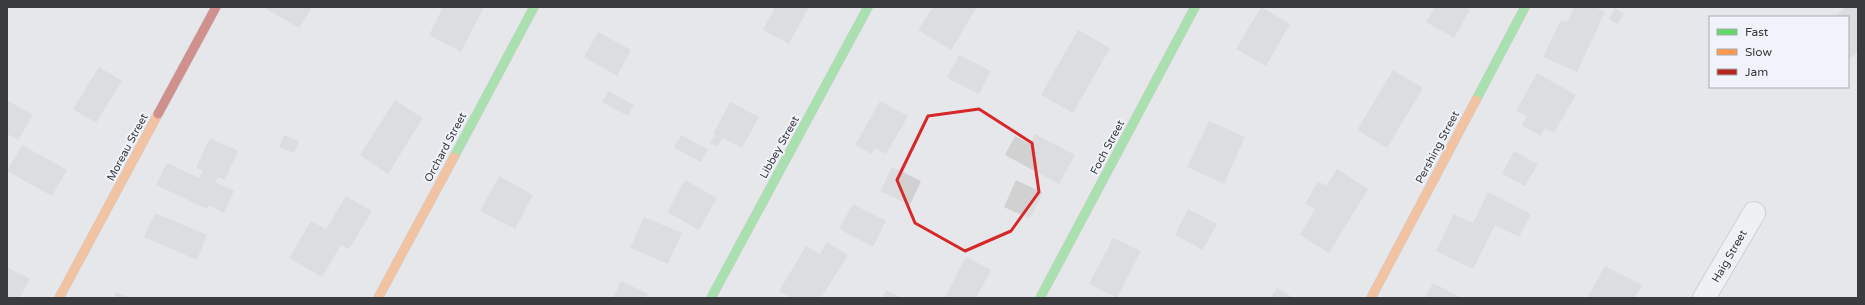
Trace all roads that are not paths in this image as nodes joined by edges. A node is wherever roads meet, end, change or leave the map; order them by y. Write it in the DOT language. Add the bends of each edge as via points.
graph roads {
  1 [pos="216,7"];
  2 [pos="534,7"];
  3 [pos="868,7"];
  4 [pos="1195,7"];
  5 [pos="1525,7"];
  6 [pos="1754,213"];
  7 [pos="59,298"];
  8 [pos="378,298"];
  9 [pos="711,298"];
  10 [pos="1040,298"];
  11 [pos="1371,298"];
  12 [pos="1704,298"];
  1 -- 7 [label="street, Moreau Street"];
  2 -- 8 [label="street, Orchard Street"];
  3 -- 9 [label="street, Libbey Street"];
  4 -- 10 [label="street, Foch Street"];
  5 -- 11 [label="street, Pershing Street"];
  6 -- 12 [label="street, Haig Street"];
}
